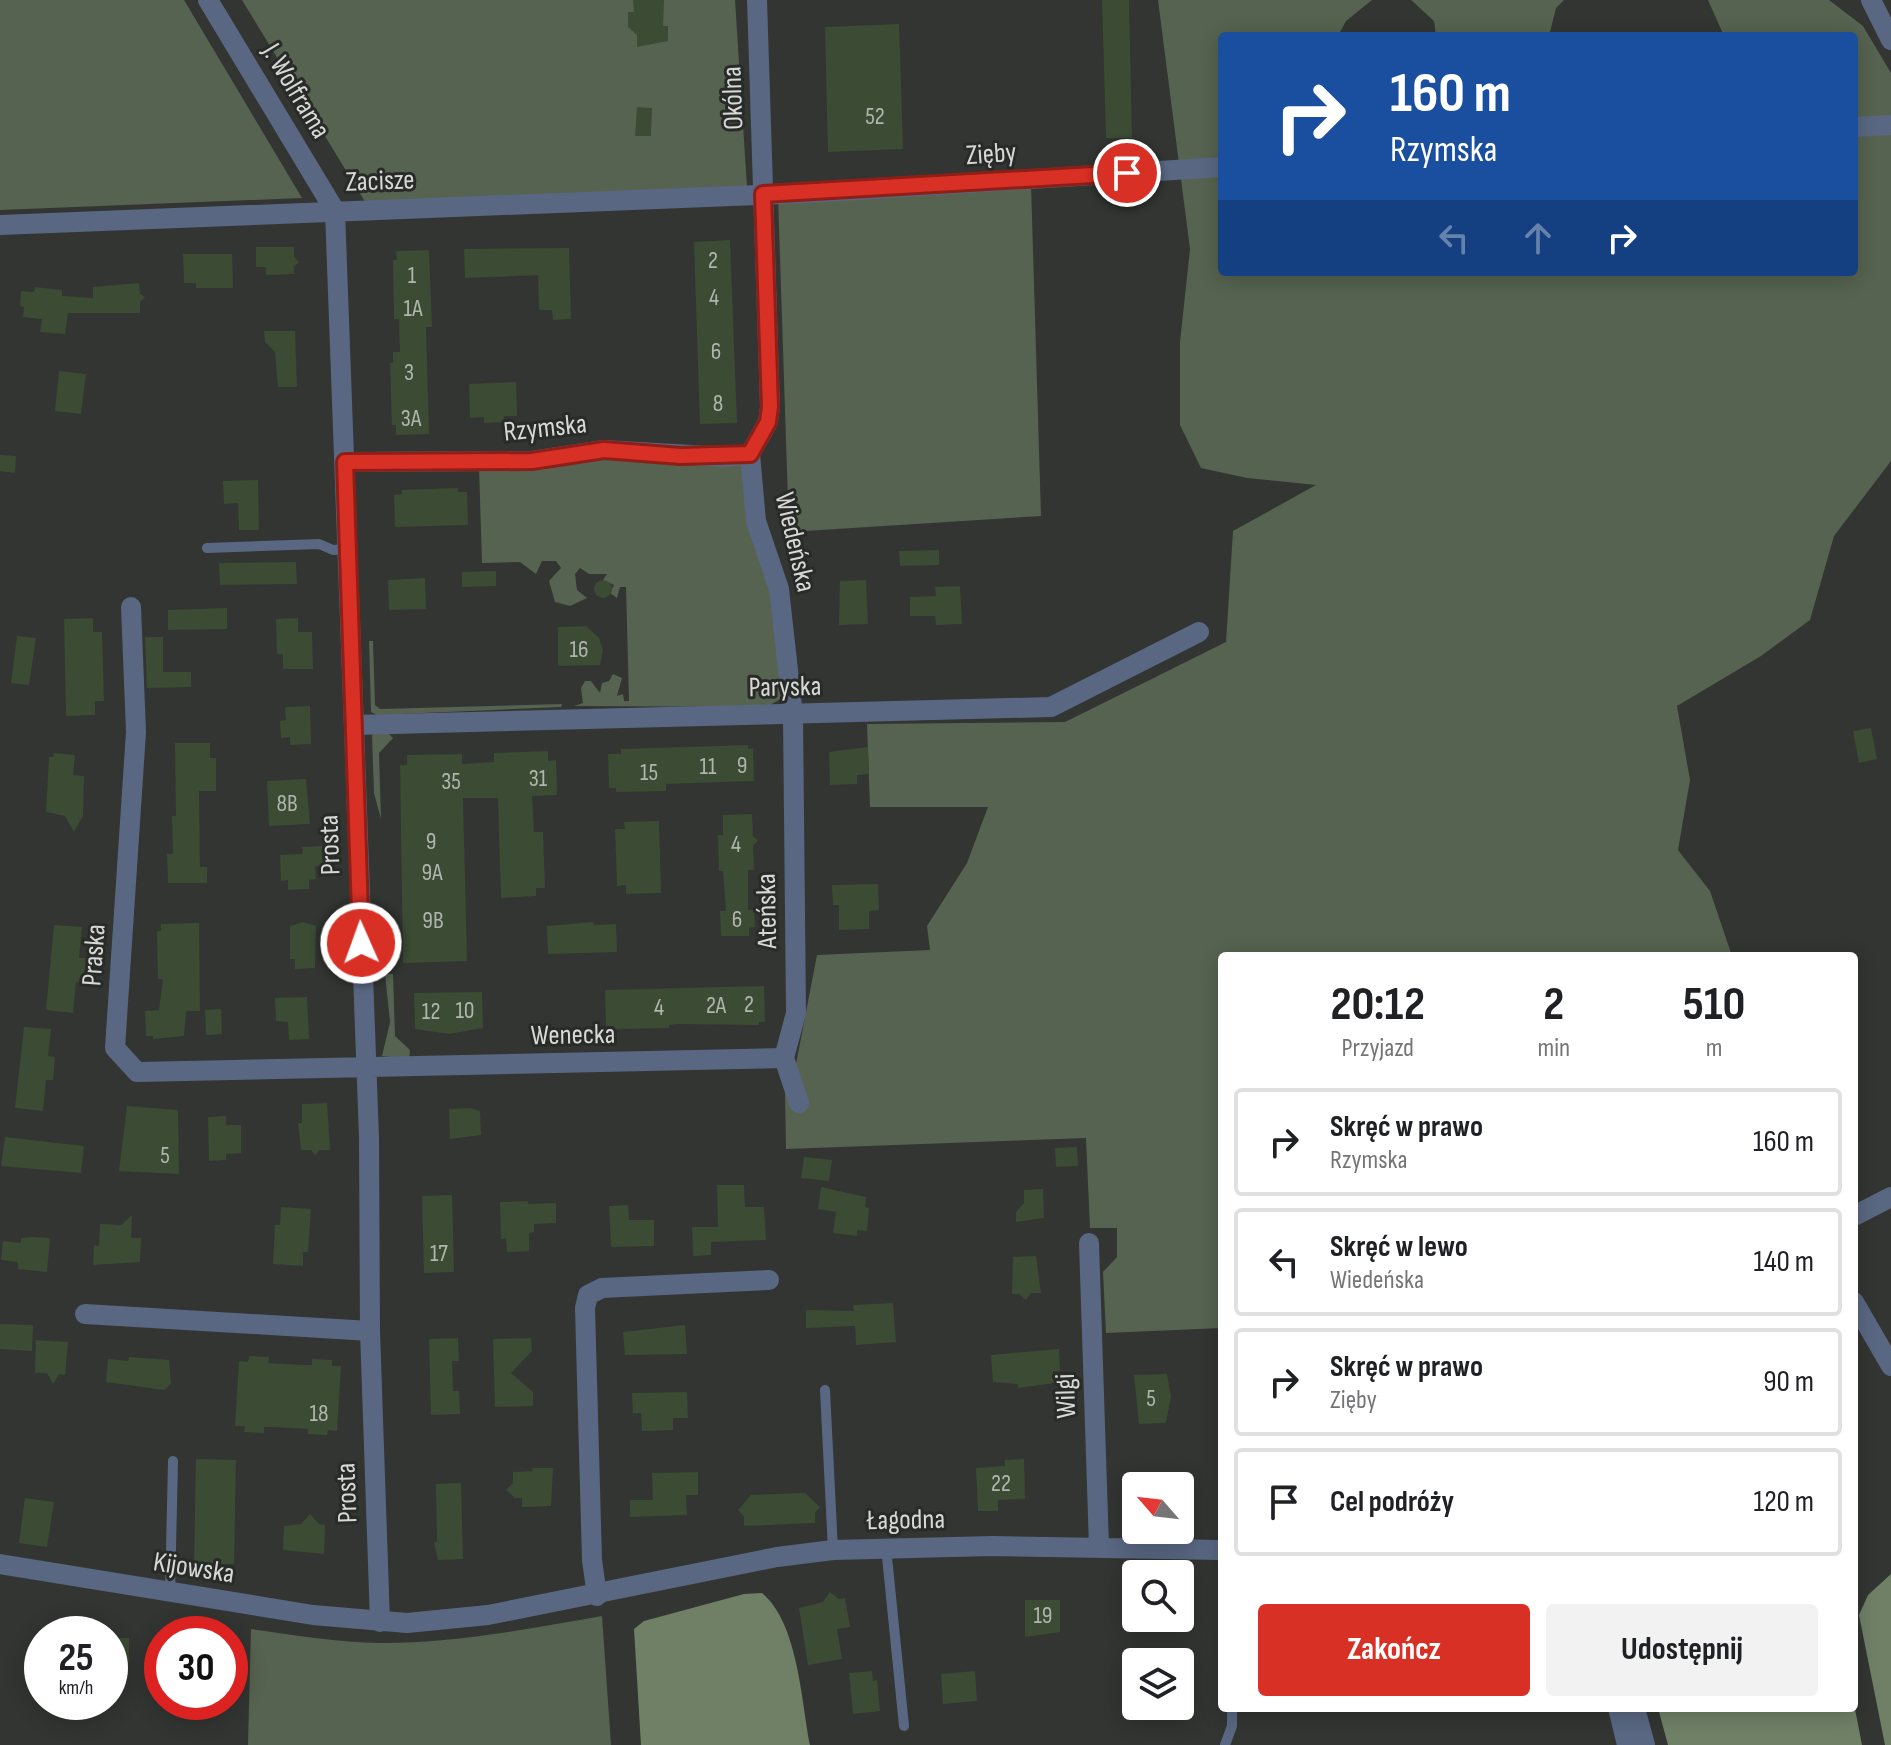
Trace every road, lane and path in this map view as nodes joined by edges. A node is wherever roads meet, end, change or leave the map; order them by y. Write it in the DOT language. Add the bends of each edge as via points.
graph roads {
  1 [pos="208,0"];
  2 [pos="757,0"];
  3 [pos="1871,0"];
  4 [pos="1891,40"];
  5 [pos="1891,125"];
  6 [pos="1858,127"];
  7 [pos="1218,167"];
  8 [pos="763,194"];
  9 [pos="335,211"];
  10 [pos="0,225"];
  11 [pos="750,454"];
  12 [pos="345,462"];
  13 [pos="207,548"];
  14 [pos="347,549"];
  15 [pos="131,607"];
  16 [pos="1199,632"];
  17 [pos="793,715"];
  18 [pos="354,725"];
  19 [pos="784,1058"];
  20 [pos="365,1068"];
  21 [pos="799,1103"];
  22 [pos="1891,1197"];
  23 [pos="1858,1214"];
  24 [pos="1089,1243"];
  25 [pos="769,1280"];
  26 [pos="1858,1309"];
  27 [pos="85,1314"];
  28 [pos="370,1331"];
  29 [pos="1891,1366"];
  30 [pos="825,1390"];
  31 [pos="173,1461"];
  32 [pos="886,1547"];
  33 [pos="1099,1547"];
  34 [pos="833,1550"];
  35 [pos="1218,1550"];
  36 [pos="0,1564"];
  37 [pos="170,1593"];
  38 [pos="597,1596"];
  39 [pos="380,1622"];
  40 [pos="1232,1712"];
  41 [pos="1619,1712"];
  42 [pos="1636,1712"];
  43 [pos="904,1726"];
  44 [pos="1225,1745"];
  45 [pos="1627,1745"];
  46 [pos="1645,1745"];
  1 -- 9 [label="street, J. Wolframa"];
  2 -- 8 [label="street, Okólna"];
  3 -- 4 [label="street"];
  5 -- 6 [label="street"];
  7 -- 8 [label="street, Zięby"];
  8 -- 9 [label="street, Zacisze"];
  8 -- 11 [label="street" via="770,407 768,422"];
  9 -- 10 [label="street, Zacisze"];
  9 -- 12 [label="street, Prosta"];
  11 -- 12 [label="street, Rzymska" via="604,450 532,461"];
  11 -- 17 [label="street, Wiedeńska" via="756,521 779,589"];
  12 -- 14 [label="street, Prosta"];
  13 -- 14 [label="lane" via="319,544"];
  14 -- 18 [label="street, Prosta"];
  15 -- 20 [label="street, Praska" via="136,732 115,1048 137,1072"];
  16 -- 17 [label="street, Paryska" via="1051,707"];
  17 -- 18 [label="street, Paryska"];
  17 -- 19 [label="street, Ateńska" via="796,1013"];
  18 -- 20 [label="street, Prosta"];
  19 -- 20 [label="street, Wenecka"];
  19 -- 21 [label="street"];
  20 -- 28 [label="street, Prosta"];
  22 -- 23 [label="street"];
  24 -- 33 [label="street, Wilgi"];
  25 -- 38 [label="street" via="602,1288 588,1295 591,1544"];
  26 -- 29 [label="street"];
  27 -- 28 [label="street"];
  28 -- 39 [label="street, Prosta"];
  30 -- 34 [label="lane"];
  31 -- 37 [label="lane"];
  32 -- 33 [label="street, Łagodna"];
  32 -- 34 [label="street, Łagodna"];
  32 -- 43 [label="lane"];
  33 -- 35 [label="street, Łagodna"];
  34 -- 38 [label="street, Łagodna"];
  36 -- 37 [label="street, Kijowska"];
  37 -- 39 [label="street, Kijowska"];
  38 -- 39 [label="street, Łagodna" via="461,1619"];
  40 -- 44 [label="lane"];
  41 -- 45 [label="street"];
  42 -- 46 [label="street"];
}
